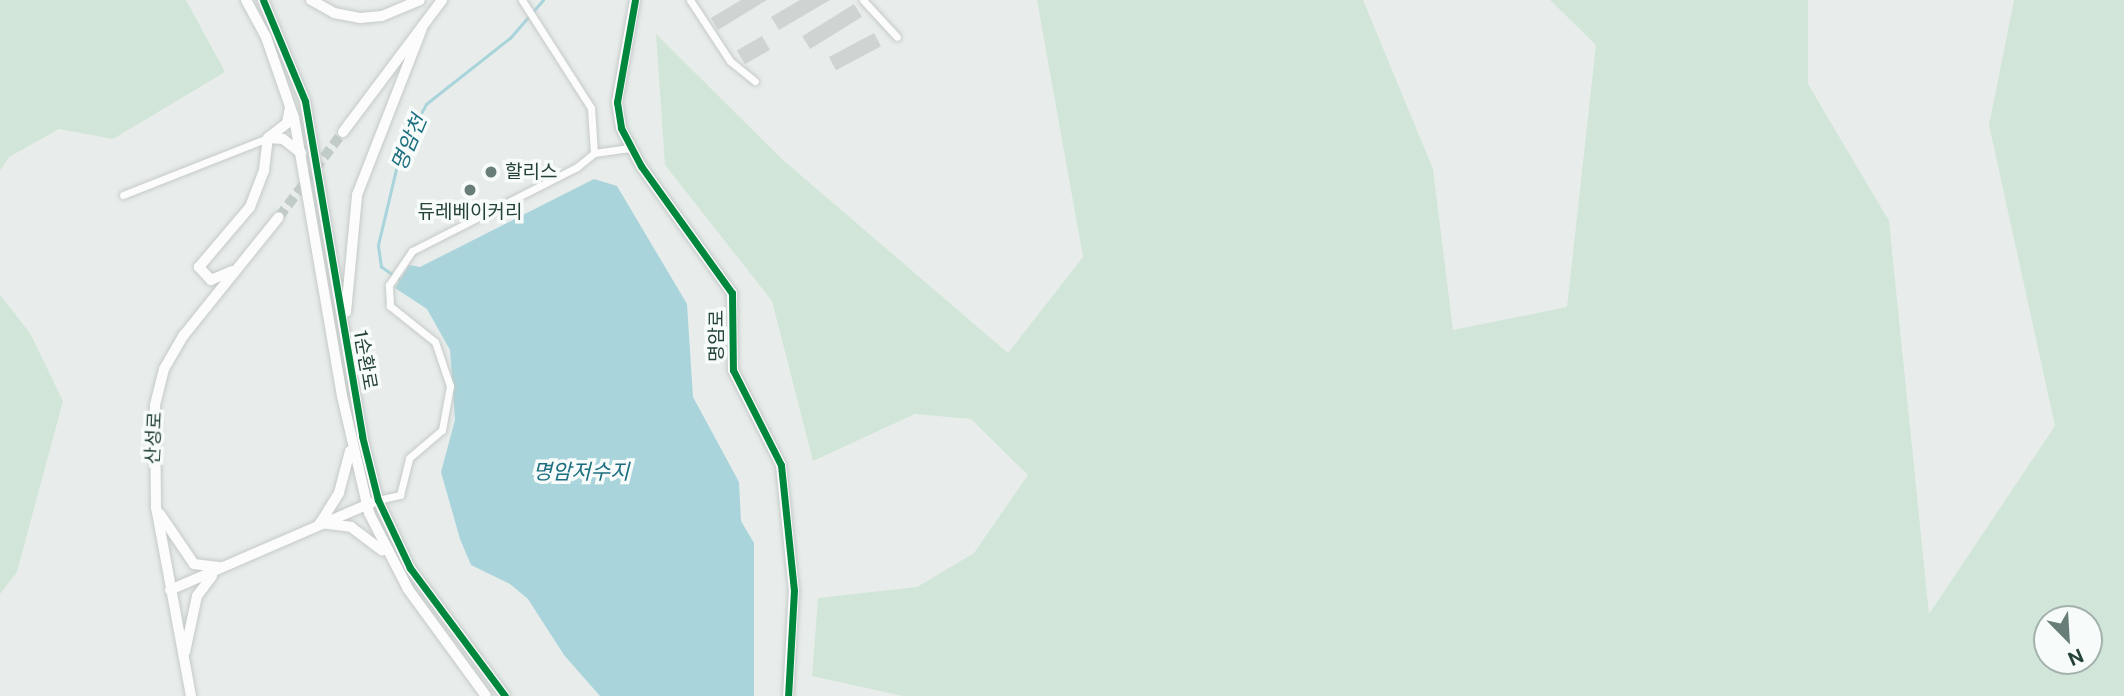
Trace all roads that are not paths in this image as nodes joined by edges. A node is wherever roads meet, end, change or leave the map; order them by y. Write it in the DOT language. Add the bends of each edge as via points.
graph roads {
  1 [pos="246,0"];
  2 [pos="263,0"];
  3 [pos="311,0"];
  4 [pos="420,0"];
  5 [pos="442,0"];
  6 [pos="522,0"];
  7 [pos="635,0"];
  8 [pos="690,0"];
  9 [pos="863,0"];
  10 [pos="422,28"];
  11 [pos="897,37"];
  12 [pos="755,81"];
  13 [pos="290,105"];
  14 [pos="344,132"];
  15 [pos="268,138"];
  16 [pos="630,148"];
  17 [pos="301,153"];
  18 [pos="594,153"];
  19 [pos="123,195"];
  20 [pos="279,217"];
  21 [pos="241,265"];
  22 [pos="349,362"];
  23 [pos="351,443"];
  24 [pos="378,500"];
  25 [pos="366,505"];
  26 [pos="156,508"];
  27 [pos="320,523"];
  28 [pos="387,555"];
  29 [pos="231,566"];
  30 [pos="170,590"];
  31 [pos="184,658"];
  32 [pos="191,696"];
  33 [pos="486,696"];
  34 [pos="505,696"];
  35 [pos="788,696"];
  1 -- 13 [label="street, 1순환로" via="267,37"];
  2 -- 22 [label="street, 1순환로" via="305,101"];
  3 -- 4 [label="street" via="334,13 360,18 382,16"];
  5 -- 10 [label="street"];
  6 -- 18 [label="street" via="591,108"];
  7 -- 16 [label="street, 명암로" via="617,102"];
  8 -- 12 [label="street" via="730,61"];
  9 -- 11 [label="street"];
  10 -- 14 [label="street"];
  10 -- 22 [label="street" via="357,195 345,300"];
  13 -- 15 [label="street" via="287,123"];
  13 -- 17 [label="street, 1순환로"];
  15 -- 17 [label="street" via="283,139"];
  15 -- 19 [label="street"];
  15 -- 21 [label="street" via="262,179 250,207 199,267 211,281"];
  16 -- 18 [label="street"];
  16 -- 35 [label="street, 명암로" via="732,293 733,370 781,465 790,516 794,590"];
  17 -- 23 [label="street, 1순환로"];
  18 -- 24 [label="street" via="577,167 412,251 389,285 390,306 435,342 450,386 442,430 409,458 401,495"];
  20 -- 21 [label="street, 산성로"];
  21 -- 26 [label="street, 산성로" via="184,335 164,369 153,426"];
  22 -- 24 [label="street, 1순환로"];
  23 -- 25 [label="street, 1순환로"];
  23 -- 27 [label="street" via="346,476"];
  24 -- 25 [label="street"];
  24 -- 34 [label="street, 1순환로" via="410,568"];
  25 -- 27 [label="street"];
  25 -- 28 [label="street, 1순환로"];
  26 -- 29 [label="street" via="194,564"];
  26 -- 30 [label="street, 산성로"];
  27 -- 28 [label="street" via="363,533"];
  27 -- 29 [label="street"];
  28 -- 33 [label="street, 1순환로"];
  29 -- 30 [label="street"];
  29 -- 31 [label="street" via="207,579 197,596"];
  30 -- 31 [label="street, 산성로"];
  31 -- 32 [label="street, 산성로"];
}
